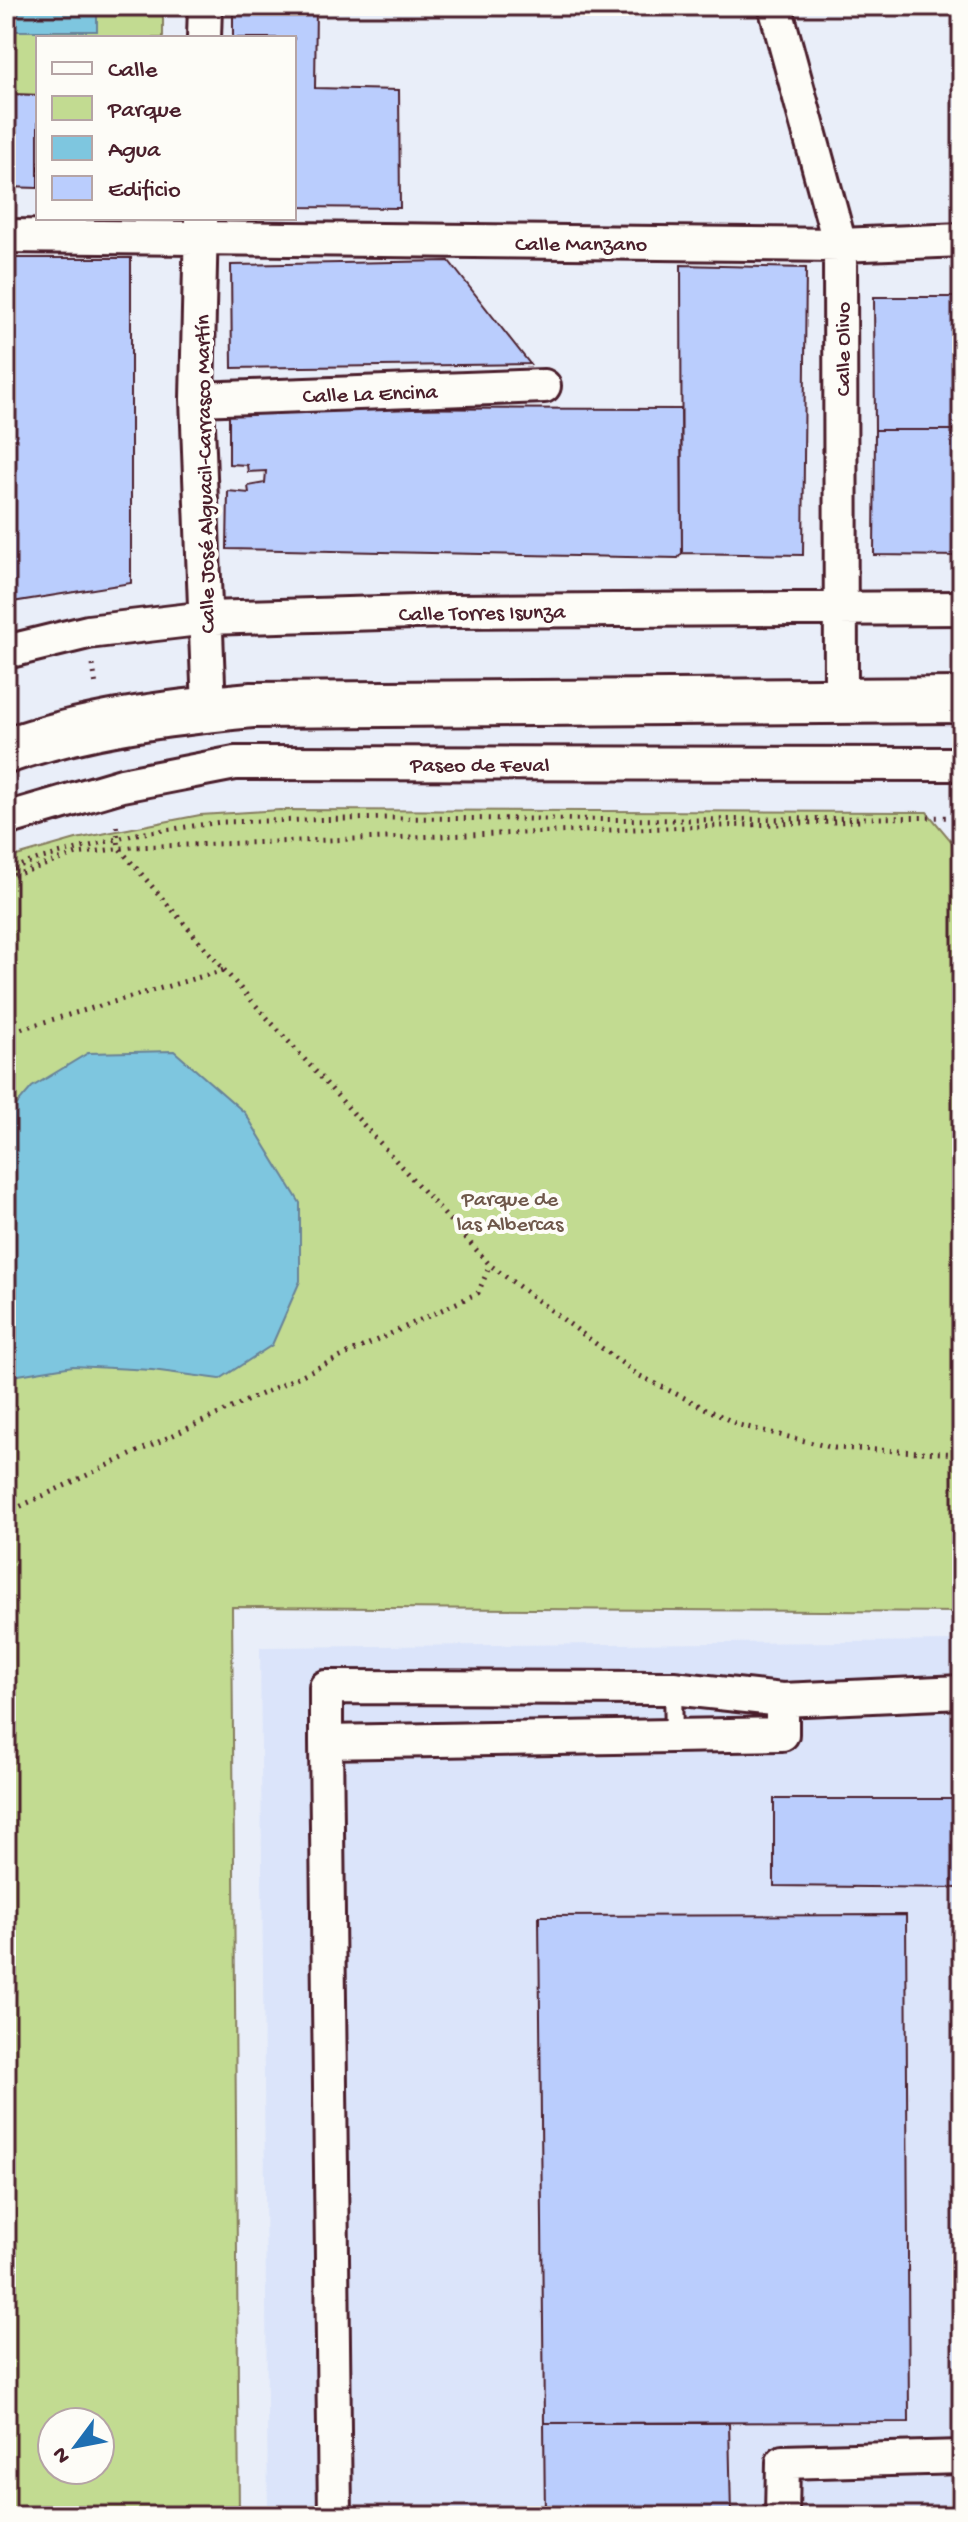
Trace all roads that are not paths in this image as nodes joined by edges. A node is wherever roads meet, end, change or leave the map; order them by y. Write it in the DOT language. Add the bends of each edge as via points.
graph roads {
  1 [pos="205,6"];
  2 [pos="775,6"];
  3 [pos="204,36"];
  4 [pos="201,229"];
  5 [pos="6,236"];
  6 [pos="962,240"];
  7 [pos="840,245"];
  8 [pos="544,386"];
  9 [pos="197,399"];
  10 [pos="842,608"];
  11 [pos="962,608"];
  12 [pos="207,618"];
  13 [pos="6,652"];
  14 [pos="841,700"];
  15 [pos="962,700"];
  16 [pos="209,709"];
  17 [pos="6,751"];
  18 [pos="962,764"];
  19 [pos="6,819"];
  20 [pos="673,1688"];
  21 [pos="962,1692"];
  22 [pos="782,1700"];
  23 [pos="674,1736"];
  24 [pos="326,1742"];
  25 [pos="962,2457"];
  26 [pos="335,2516"];
  27 [pos="782,2516"];
  1 -- 3 [label="street"];
  2 -- 7 [label="street, Calle Olivo"];
  4 -- 5 [label="street, Calle Manzano"];
  4 -- 7 [label="street, Calle Manzano"];
  4 -- 9 [label="street, Calle José Alguacil-Carrasco Martín"];
  6 -- 7 [label="street, Calle Manzano"];
  7 -- 10 [label="street, Calle Olivo"];
  8 -- 9 [label="street, Calle La Encina"];
  9 -- 12 [label="street, Calle José Alguacil-Carrasco Martín"];
  10 -- 11 [label="street, Calle Torres Isunza"];
  10 -- 12 [label="street, Calle Torres Isunza"];
  10 -- 14 [label="street, Calle Olivo"];
  12 -- 13 [label="street, Calle Torres Isunza" via="88,632"];
  12 -- 16 [label="street, Calle José Alguacil-Carrasco Martín"];
  14 -- 15 [label="main road"];
  14 -- 16 [label="main road"];
  16 -- 17 [label="main road" via="101,724"];
  18 -- 19 [label="street, Paseo de Feval" via="235,763 122,785"];
  20 -- 22 [label="street"];
  20 -- 23 [label="lane"];
  20 -- 24 [label="street" via="326,1687"];
  21 -- 22 [label="street"];
  22 -- 23 [label="street" via="782,1734"];
  23 -- 24 [label="street"];
  24 -- 26 [label="street"];
  25 -- 27 [label="street" via="783,2462"];
}
